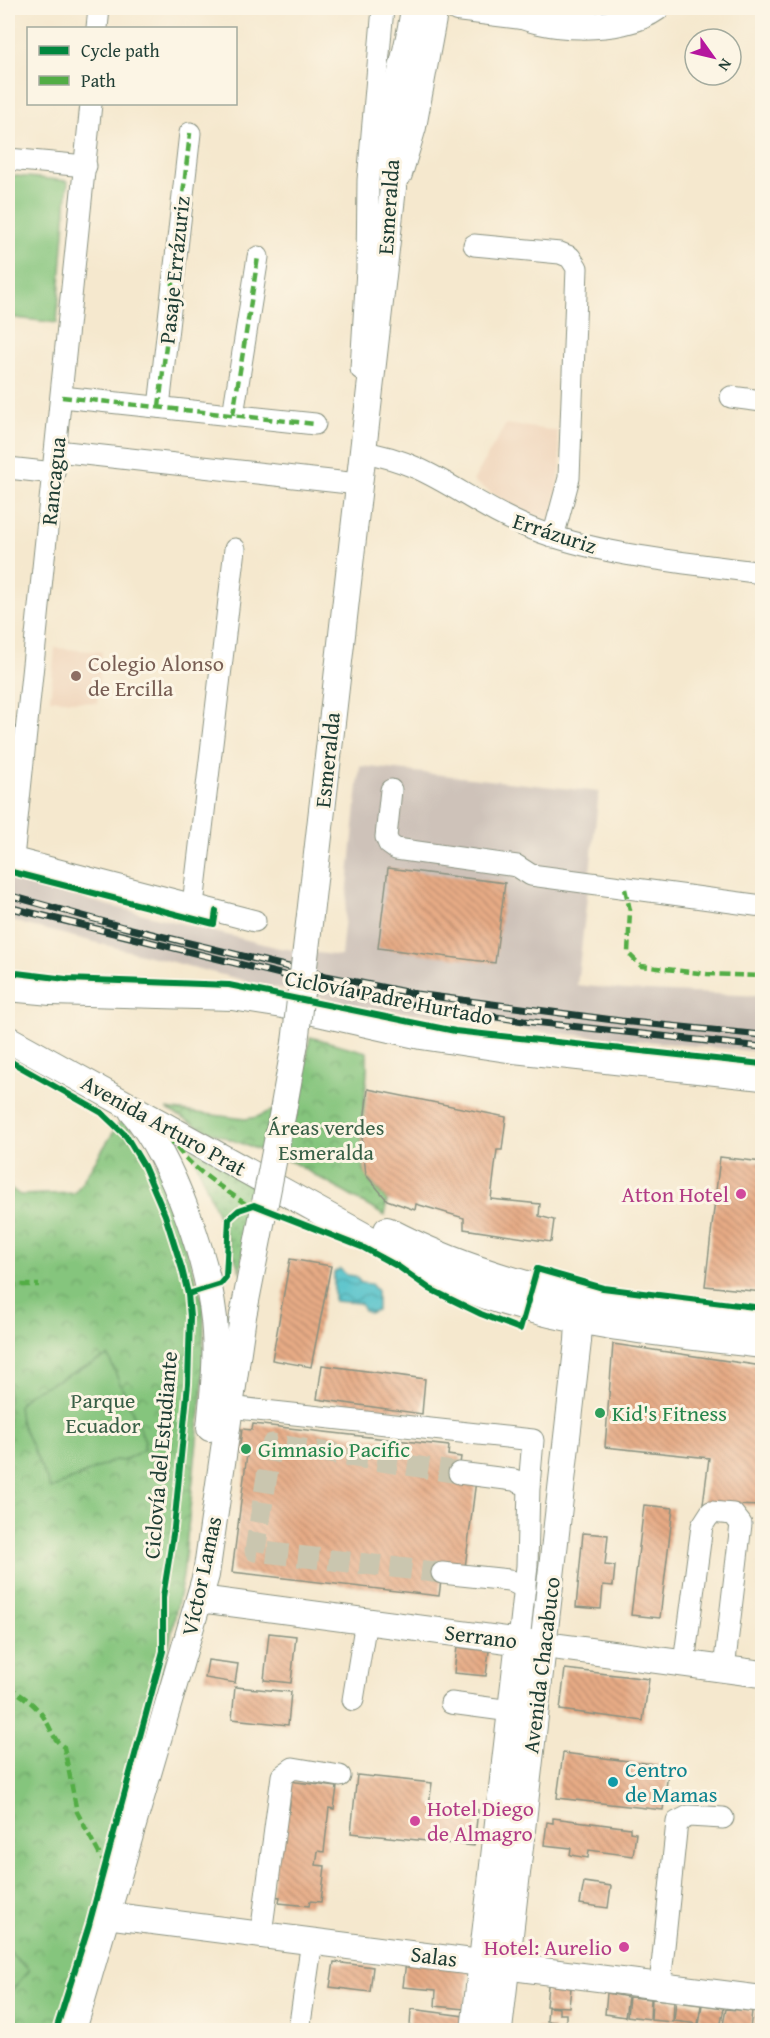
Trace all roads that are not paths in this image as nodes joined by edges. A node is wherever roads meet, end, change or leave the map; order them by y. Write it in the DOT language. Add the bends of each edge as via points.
graph roads {
  1 [pos="99,8"];
  2 [pos="383,8"];
  3 [pos="656,8"];
  4 [pos="439,9"];
  5 [pos="514,12"];
  6 [pos="97,27"];
  7 [pos="91,105"];
  8 [pos="190,133"];
  9 [pos="8,159"];
  10 [pos="86,166"];
  11 [pos="393,188"];
  12 [pos="474,245"];
  13 [pos="258,257"];
  14 [pos="62,397"];
  15 [pos="731,398"];
  16 [pos="762,401"];
  17 [pos="159,407"];
  18 [pos="366,408"];
  19 [pos="233,415"];
  20 [pos="315,424"];
  21 [pos="57,451"];
  22 [pos="361,452"];
  23 [pos="8,468"];
  24 [pos="54,473"];
  25 [pos="358,484"];
  26 [pos="553,537"];
  27 [pos="235,549"];
  28 [pos="762,573"];
  29 [pos="391,790"];
  30 [pos="10,858"];
  31 [pos="193,905"];
  32 [pos="762,906"];
  33 [pos="255,921"];
  34 [pos="8,988"];
  35 [pos="8,1023"];
  36 [pos="8,1039"];
  37 [pos="762,1077"];
  38 [pos="125,1094"];
  39 [pos="283,1111"];
  40 [pos="580,1310"];
  41 [pos="762,1324"];
  42 [pos="762,1345"];
  43 [pos="229,1407"];
  44 [pos="459,1473"];
  45 [pos="529,1486"];
  46 [pos="442,1573"];
  47 [pos="525,1588"];
  48 [pos="200,1599"];
  49 [pos="366,1621"];
  50 [pos="531,1643"];
  51 [pos="684,1664"];
  52 [pos="724,1669"];
  53 [pos="762,1674"];
  54 [pos="352,1700"];
  55 [pos="451,1703"];
  56 [pos="511,1711"];
  57 [pos="340,1776"];
  58 [pos="723,1818"];
  59 [pos="106,1915"];
  60 [pos="261,1934"];
  61 [pos="312,1941"];
  62 [pos="494,1964"];
  63 [pos="660,1985"];
  64 [pos="762,1999"];
  65 [pos="73,2031"];
  66 [pos="299,2031"];
  67 [pos="474,2031"];
  68 [pos="499,2031"];
  1 -- 6 [label="street"];
  2 -- 18 [label="street, Esmeralda" via="368,180 361,370"];
  3 -- 5 [label="main road" via="627,21 598,25 570,24"];
  4 -- 5 [label="main road"];
  4 -- 11 [label="main road" via="413,127"];
  4 -- 11 [label="main road, Esmeralda" via="409,44 393,116"];
  7 -- 10 [label="street, Rancagua"];
  8 -- 17 [label="street, Pasaje Errázuriz"];
  9 -- 10 [label="street"];
  10 -- 14 [label="street, Rancagua"];
  11 -- 18 [label="main road, Esmeralda"];
  12 -- 26 [label="street" via="561,253 570,257 577,268 570,470"];
  13 -- 19 [label="street"];
  14 -- 17 [label="street"];
  14 -- 21 [label="street, Rancagua"];
  15 -- 16 [label="street"];
  17 -- 19 [label="street"];
  18 -- 22 [label="main road, Esmeralda"];
  19 -- 20 [label="street"];
  21 -- 24 [label="street, Rancagua"];
  21 -- 25 [label="street"];
  22 -- 25 [label="main road, Esmeralda"];
  22 -- 26 [label="street, Errázuriz" via="417,466 490,510"];
  23 -- 24 [label="street"];
  24 -- 30 [label="street, Rancagua"];
  25 -- 39 [label="main road, Esmeralda, bridge" via="295,1043"];
  26 -- 28 [label="street, Errázuriz"];
  27 -- 31 [label="street"];
  29 -- 32 [label="street" via="386,837 396,849 517,866 531,875"];
  30 -- 31 [label="street"];
  31 -- 33 [label="street"];
  34 -- 37 [label="main road" via="232,997 421,1036"];
  35 -- 38 [label="main road"];
  36 -- 38 [label="main road, Avenida Arturo Prat"];
  38 -- 40 [label="main road, Avenida Arturo Prat" via="424,1269 490,1297"];
  38 -- 48 [label="main road" via="169,1167 212,1302 215,1348 198,1542"];
  39 -- 43 [label="main road, Víctor Lamas, bridge"];
  40 -- 41 [label="main road, Avenida Arturo Prat" via="634,1309"];
  40 -- 42 [label="main road, Avenida Arturo Prat" via="628,1330"];
  40 -- 50 [label="main road, Avenida Chacabuco"];
  43 -- 45 [label="street, Avenida Chacabuco" via="533,1440"];
  43 -- 48 [label="main road, Víctor Lamas" via="210,1555"];
  44 -- 45 [label="street" via="514,1480"];
  45 -- 47 [label="street, Avenida Chacabuco"];
  46 -- 47 [label="street" via="509,1580"];
  47 -- 50 [label="street, Avenida Chacabuco"];
  48 -- 49 [label="main road, Serrano"];
  48 -- 59 [label="main road, Víctor Lamas"];
  49 -- 50 [label="main road, Serrano"];
  49 -- 54 [label="street"];
  50 -- 51 [label="main road, Serrano"];
  50 -- 56 [label="main road, Avenida Chacabuco"];
  50 -- 62 [label="main road, Avenida Chacabuco"];
  51 -- 52 [label="main road, Serrano"];
  51 -- 52 [label="street" via="702,1526 711,1512 733,1514 741,1524"];
  52 -- 53 [label="main road, Serrano"];
  55 -- 56 [label="street"];
  56 -- 62 [label="main road, Avenida Chacabuco"];
  57 -- 60 [label="street" via="293,1768 282,1776"];
  58 -- 63 [label="street" via="689,1816 677,1822"];
  59 -- 60 [label="main road, Salas"];
  59 -- 65 [label="main road, Víctor Lamas"];
  60 -- 61 [label="main road, Salas"];
  61 -- 62 [label="main road, Salas"];
  61 -- 66 [label="street"];
  62 -- 63 [label="main road, Salas"];
  62 -- 67 [label="main road, Avenida Chacabuco"];
  62 -- 68 [label="main road, Avenida Chacabuco"];
  63 -- 64 [label="main road, Salas"];
}
